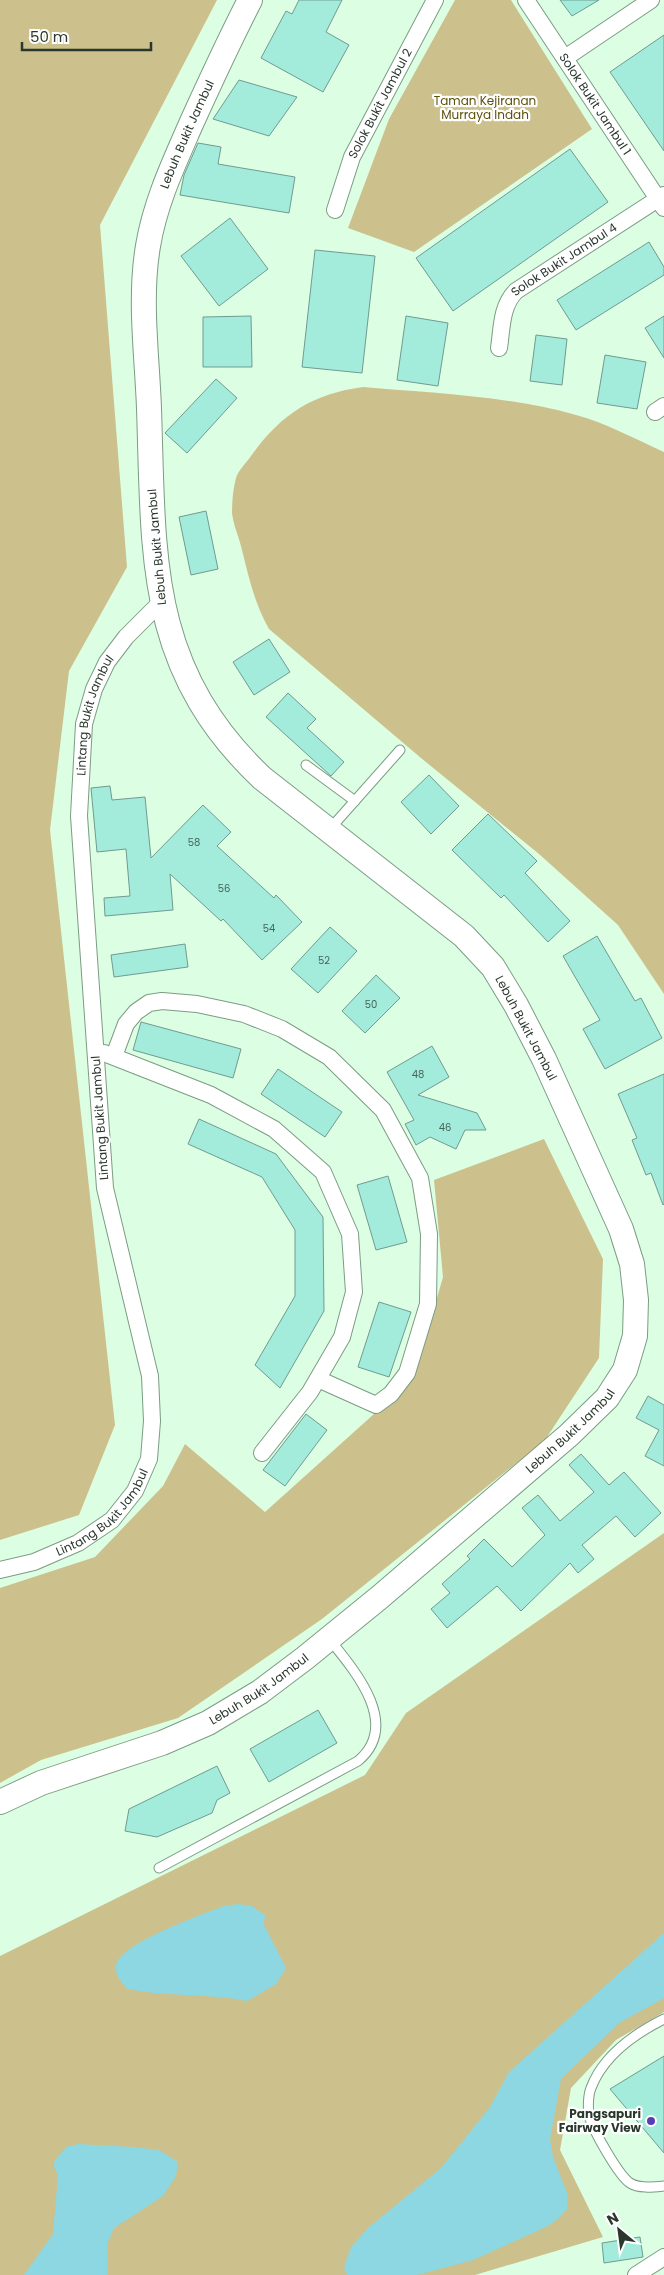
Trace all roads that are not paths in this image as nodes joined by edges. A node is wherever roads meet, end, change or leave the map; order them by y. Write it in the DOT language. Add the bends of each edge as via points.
graph roads {
  1 [pos="250,0"];
  2 [pos="435,0"];
  3 [pos="526,0"];
  4 [pos="651,0"];
  5 [pos="565,58"];
  6 [pos="662,201"];
  7 [pos="335,210"];
  8 [pos="499,348"];
  9 [pos="161,602"];
  10 [pos="400,750"];
  11 [pos="306,765"];
  12 [pos="355,801"];
  13 [pos="329,830"];
  14 [pos="96,1050"];
  15 [pos="114,1056"];
  16 [pos="318,1379"];
  17 [pos="262,1453"];
  18 [pos="0,1570"];
  19 [pos="329,1639"];
  20 [pos="0,1802"];
  21 [pos="159,1868"];
  22 [pos="664,2019"];
  23 [pos="664,2186"];
  24 [pos="664,2257"];
  25 [pos="636,2275"];
  1 -- 9 [label="main road, Lebuh Bukit Jambul" via="173,164 148,246 144,296 152,507"];
  2 -- 7 [label="street, Solok Bukit Jambul 2" via="352,157"];
  3 -- 5 [label="street, Solok Bukit Jambul 1"];
  4 -- 5 [label="street"];
  5 -- 6 [label="street, Solok Bukit Jambul 1"];
  6 -- 8 [label="street, Solok Bukit Jambul 4" via="516,291 505,307"];
  9 -- 13 [label="main road, Lebuh Bukit Jambul" via="184,674 221,734 262,778"];
  9 -- 14 [label="street, Lintang Bukit Jambul" via="126,637 107,662 94,689 84,724 79,816"];
  10 -- 12 [label="lane"];
  11 -- 12 [label="lane"];
  12 -- 13 [label="lane"];
  13 -- 19 [label="main road, Lebuh Bukit Jambul" via="464,936 493,967 544,1059 621,1229 632,1264 636,1336 625,1370 607,1398 569,1435"];
  14 -- 15 [label="street"];
  14 -- 18 [label="street, Lintang Bukit Jambul" via="105,1188 150,1376 152,1421 149,1459 135,1490 112,1520 78,1543 34,1562"];
  15 -- 16 [label="street" via="211,1095 274,1128 323,1172 350,1234 354,1292 342,1337"];
  15 -- 16 [label="street" via="126,1024 149,1003 197,1004 244,1014 282,1029 329,1056 383,1110 420,1178 429,1234 428,1304 407,1373 391,1394 376,1405"];
  16 -- 17 [label="street"];
  19 -- 20 [label="main road, Lebuh Bukit Jambul" via="260,1692 208,1723 162,1743 41,1783"];
  19 -- 21 [label="lane" via="372,1702 376,1728 374,1744 368,1753"];
  22 -- 23 [label="lane" via="618,2049 602,2065 590,2090 589,2115 619,2172 631,2184"];
  24 -- 25 [label="street"];
}
